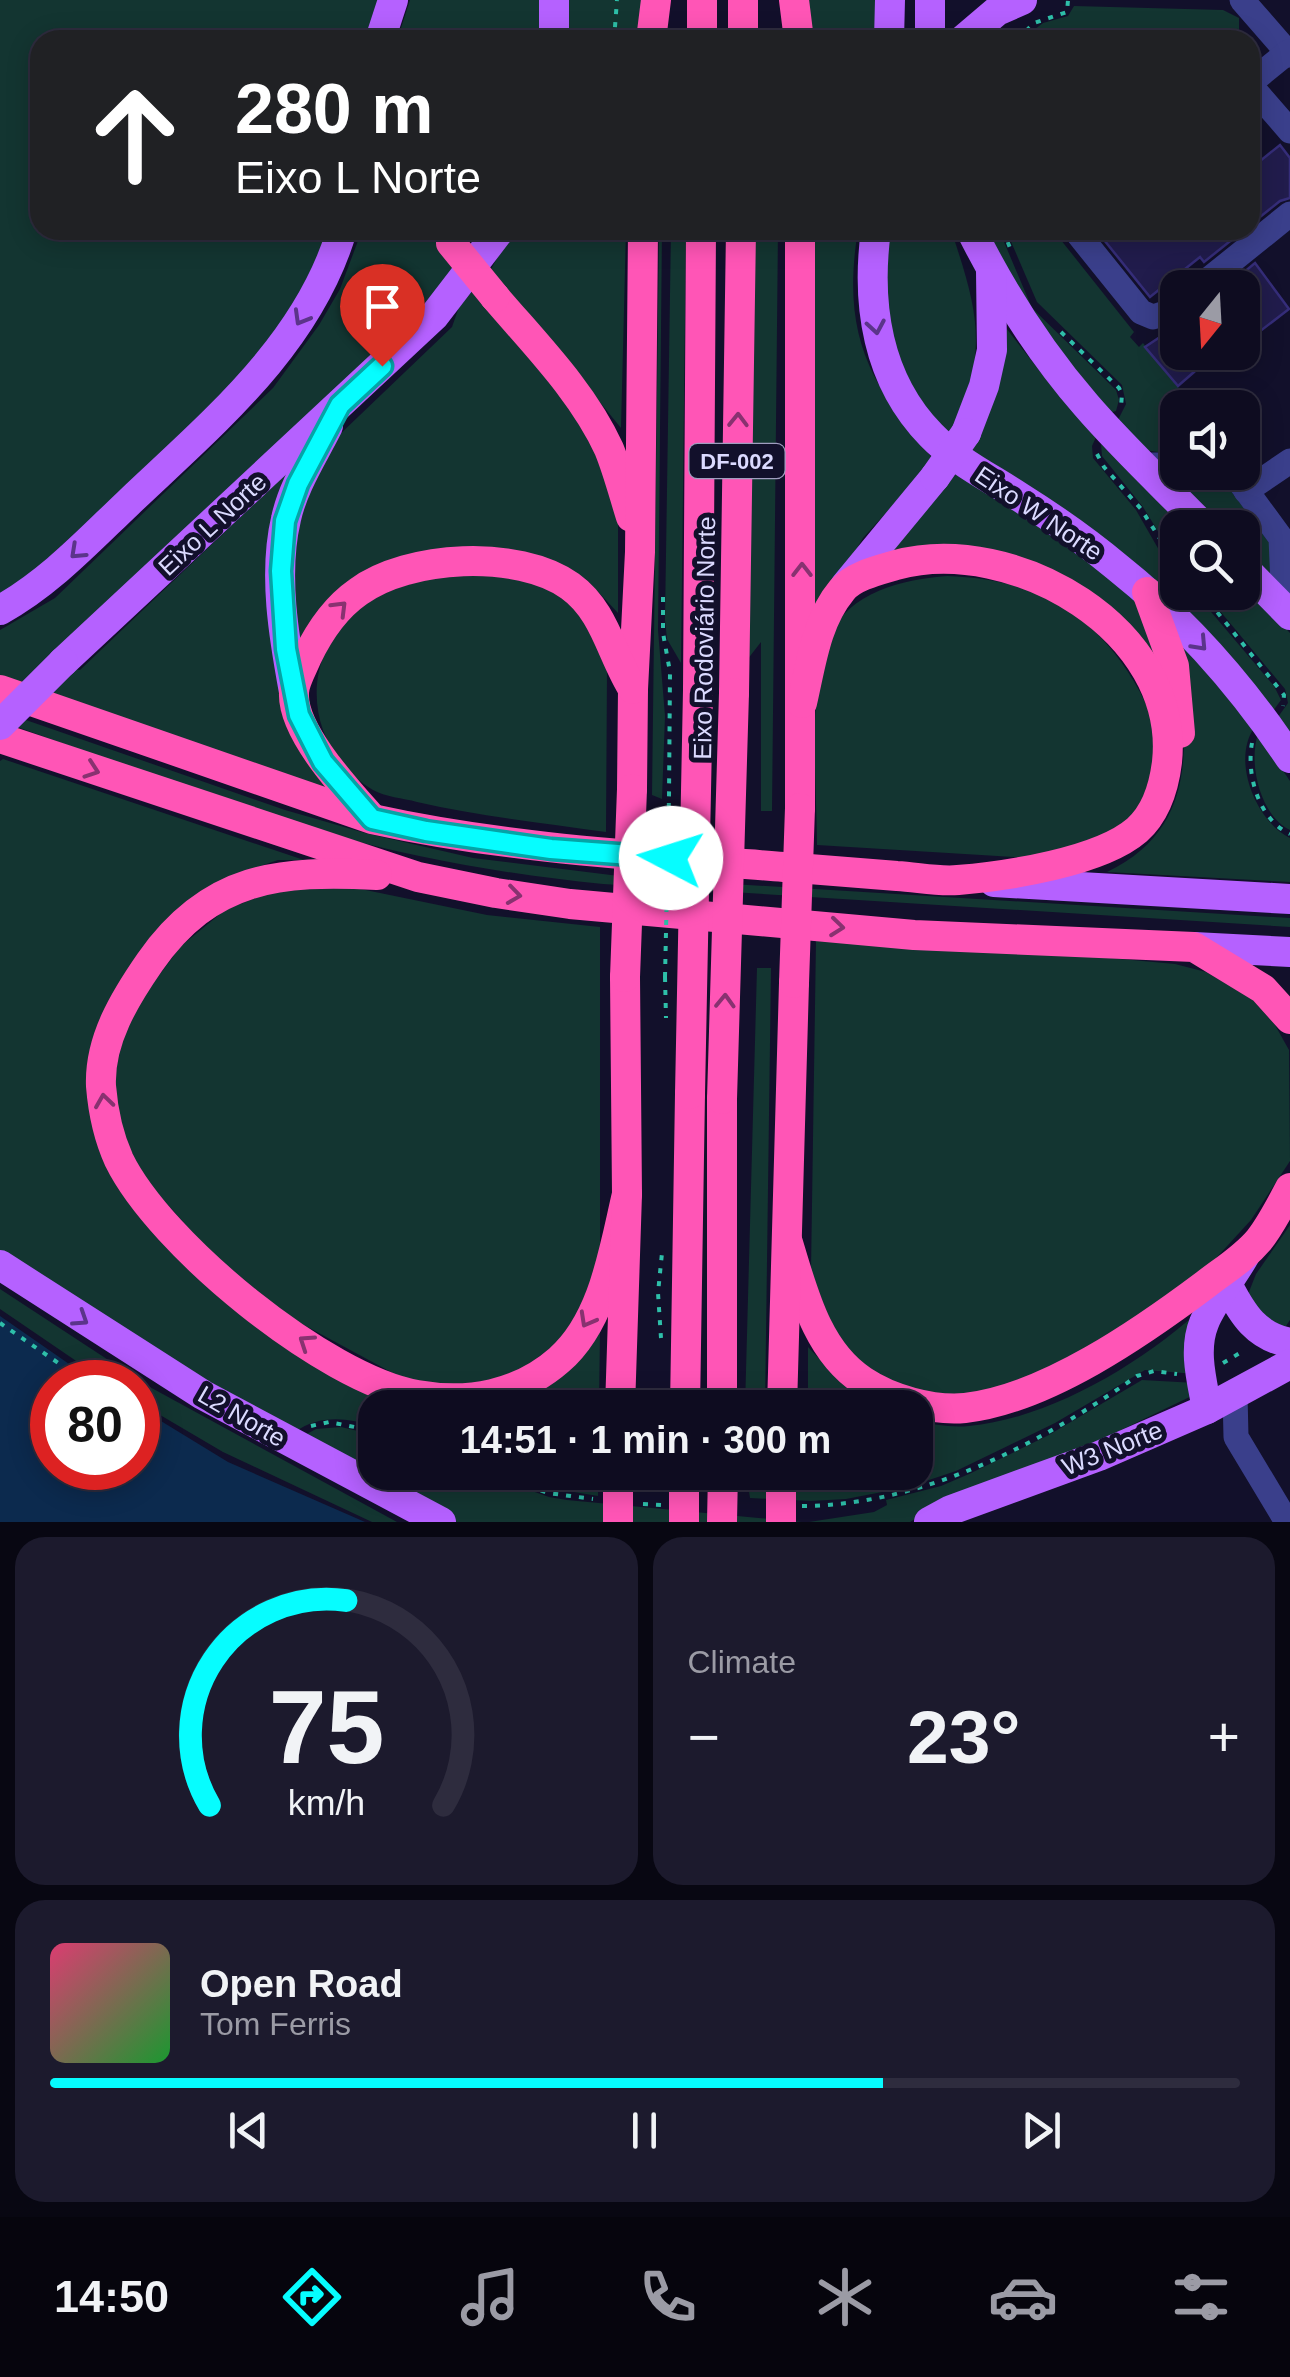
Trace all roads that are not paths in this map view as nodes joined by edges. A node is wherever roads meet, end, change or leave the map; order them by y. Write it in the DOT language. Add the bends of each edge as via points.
graph roads {
  1 [pos="393,0"];
  2 [pos="554,0"];
  3 [pos="656,0"];
  4 [pos="702,0"];
  5 [pos="743,0"];
  6 [pos="794,0"];
  7 [pos="890,0"];
  8 [pos="930,0"];
  9 [pos="1022,0"];
  10 [pos="1242,0"];
  11 [pos="383,30"];
  12 [pos="554,30"];
  13 [pos="652,30"];
  14 [pos="702,30"];
  15 [pos="743,30"];
  16 [pos="798,30"];
  17 [pos="890,30"];
  18 [pos="930,30"];
  19 [pos="975,30"];
  20 [pos="1289,54"];
  21 [pos="1260,76"];
  22 [pos="1260,96"];
  23 [pos="1290,131"];
  24 [pos="1290,214"];
  25 [pos="1260,238"];
  26 [pos="338,240"];
  27 [pos="448,240"];
  28 [pos="492,240"];
  29 [pos="642,240"];
  30 [pos="701,240"];
  31 [pos="740,240"];
  32 [pos="800,240"];
  33 [pos="874,240"];
  34 [pos="980,240"];
  35 [pos="1084,240"];
  36 [pos="1258,240"];
  37 [pos="1004,267"];
  38 [pos="1220,270"];
  39 [pos="1160,313"];
  40 [pos="340,405"];
  41 [pos="1290,461"];
  42 [pos="1144,465"];
  43 [pos="1160,465"];
  44 [pos="1260,473"];
  45 [pos="1244,490"];
  46 [pos="1188,510"];
  47 [pos="640,552"];
  48 [pos="1287,555"];
  49 [pos="1260,584"];
  50 [pos="845,586"];
  51 [pos="1147,592"];
  52 [pos="0,610"];
  53 [pos="1287,612"];
  54 [pos="632,688"];
  55 [pos="0,690"];
  56 [pos="294,692"];
  57 [pos="802,702"];
  58 [pos="0,725"];
  59 [pos="0,738"];
  60 [pos="1290,758"];
  61 [pos="1165,780"];
  62 [pos="372,819"];
  63 [pos="418,877"];
  64 [pos="955,880"];
  65 [pos="1290,899"];
  66 [pos="1194,947"];
  67 [pos="1290,952"];
  68 [pos="1290,1019"];
  69 [pos="1290,1188"];
  70 [pos="627,1194"];
  71 [pos="788,1243"];
  72 [pos="1244,1255"];
  73 [pos="0,1265"];
  74 [pos="1228,1286"];
  75 [pos="1286,1350"];
  76 [pos="621,1390"];
  77 [pos="685,1390"];
  78 [pos="722,1390"];
  79 [pos="783,1390"];
  80 [pos="1235,1394"];
  81 [pos="1207,1409"];
  82 [pos="1236,1436"];
  83 [pos="723,1490"];
  84 [pos="1287,1518"];
  85 [pos="441,1522"];
  86 [pos="722,1522"];
  87 [pos="929,1522"];
  1 -- 11 [label="main road"];
  2 -- 12 [label="main road"];
  3 -- 13 [label="highway"];
  4 -- 14 [label="highway"];
  5 -- 15 [label="highway"];
  6 -- 16 [label="highway"];
  7 -- 17 [label="main road"];
  8 -- 18 [label="main road"];
  9 -- 19 [label="main road"];
  10 -- 20 [label="street"];
  20 -- 21 [label="street"];
  22 -- 23 [label="street"];
  24 -- 25 [label="street"];
  26 -- 52 [label="main road, one-way" via="294,331 230,406 60,568"];
  27 -- 47 [label="highway, bridge" via="570,386 608,448"];
  28 -- 40 [label="main road, Eixo L Norte" via="434,316"];
  29 -- 47 [label="highway"];
  30 -- 77 [label="highway, Eixo Rodoviário Norte / DF-002, bridge"];
  78 -- 31 [label="highway, Eixo Rodoviário Norte / DF-002, one-way, bridge"];
  57 -- 32 [label="highway, one-way"];
  33 -- 51 [label="main road, Eixo W Norte, one-way" via="880,350 899,395 960,460 1052,518"];
  34 -- 37 [label="main road"];
  35 -- 39 [label="street" via="1142,312"];
  36 -- 38 [label="street"];
  37 -- 42 [label="main road" via="1056,369"];
  37 -- 50 [label="main road, bridge" via="984,386 966,433"];
  40 -- 56 [label="main road" via="285,521 281,571"];
  40 -- 58 [label="main road, Eixo L Norte, bridge"];
  41 -- 44 [label="street"];
  42 -- 43 [label="street"];
  42 -- 46 [label="main road"];
  45 -- 48 [label="street" via="1282,538"];
  47 -- 54 [label="highway"];
  48 -- 53 [label="street"];
  49 -- 53 [label="main road"];
  50 -- 57 [label="highway" via="826,612"];
  50 -- 61 [label="highway" via="905,563 963,559 1002,565 1063,590 1095,612 1142,664 1167,732"];
  51 -- 60 [label="main road, Eixo W Norte, one-way" via="1221,666"];
  51 -- 61 [label="highway" via="1179,694 1178,750"];
  56 -- 54 [label="highway, one-way" via="316,638 358,591 399,571 465,562 512,565 568,584 598,616"];
  54 -- 70 [label="highway, bridge"];
  55 -- 62 [label="highway"];
  56 -- 62 [label="highway" via="323,762"];
  57 -- 71 [label="highway, bridge"];
  59 -- 63 [label="highway, one-way"];
  61 -- 64 [label="highway" via="1138,829 1114,846 1079,860"];
  62 -- 64 [label="highway" via="551,849"];
  63 -- 66 [label="highway, one-way" via="570,904 914,935"];
  70 -- 63 [label="highway, one-way" via="601,1293 562,1358 491,1396 439,1398 364,1377 257,1307 174,1235 120,1161 103,1104 105,1053 128,994 183,922 222,895 272,876"];
  64 -- 65 [label="main road"];
  66 -- 67 [label="main road"];
  66 -- 68 [label="highway" via="1263,989"];
  69 -- 72 [label="highway"];
  70 -- 76 [label="highway"];
  71 -- 72 [label="highway" via="807,1304 846,1366 878,1390 946,1408 1012,1397 1076,1367 1146,1330"];
  71 -- 79 [label="highway"];
  72 -- 74 [label="main road"];
  73 -- 85 [label="main road, L2 Norte, one-way" via="204,1394"];
  74 -- 75 [label="main road" via="1253,1328"];
  74 -- 81 [label="main road" via="1204,1320 1198,1355"];
  75 -- 80 [label="main road, W3 Norte"];
  80 -- 81 [label="main road, W3 Norte"];
  80 -- 82 [label="street"];
  81 -- 82 [label="street"];
  81 -- 87 [label="main road, W3 Norte"];
  82 -- 84 [label="street"];
  83 -- 86 [label="highway, bridge"];
}
